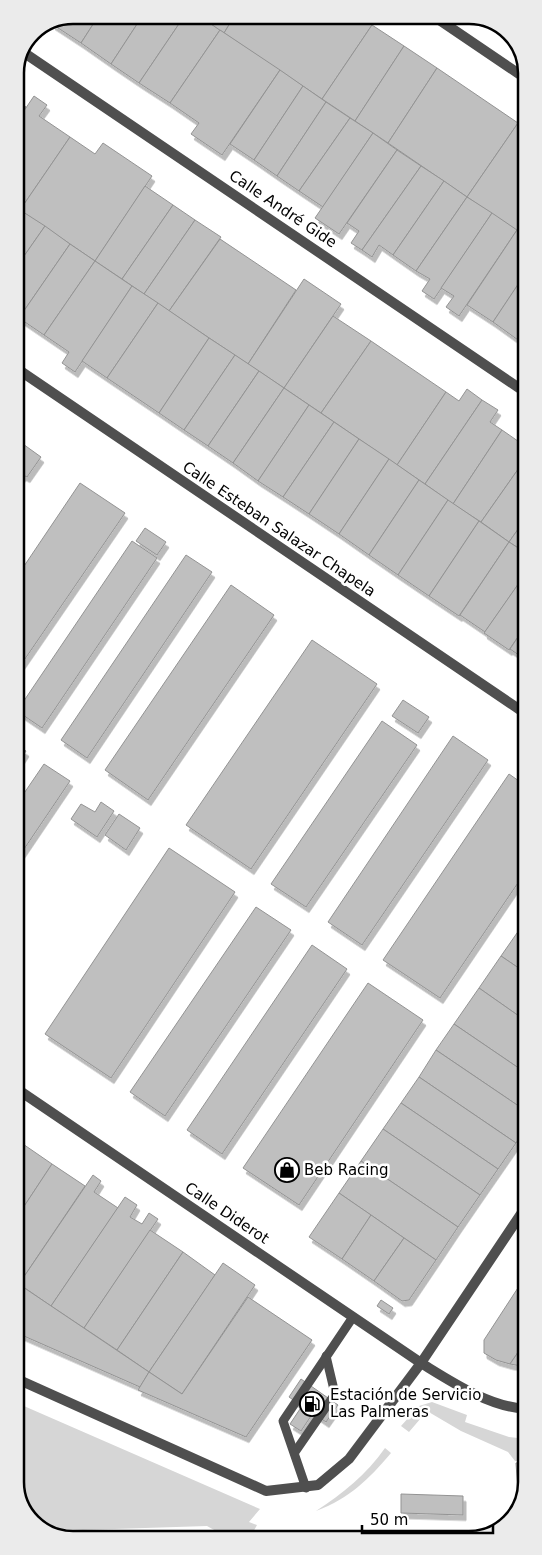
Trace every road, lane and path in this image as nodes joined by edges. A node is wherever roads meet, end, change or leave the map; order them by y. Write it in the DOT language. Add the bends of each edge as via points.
graph roads {
  1 [pos="445,24"];
  2 [pos="28,55"];
  3 [pos="518,73"];
  4 [pos="24,373"];
  5 [pos="518,387"];
  6 [pos="518,709"];
  7 [pos="24,1094"];
  8 [pos="518,1218"];
  9 [pos="352,1316"];
  10 [pos="326,1356"];
  11 [pos="421,1363"];
  12 [pos="24,1382"];
  13 [pos="518,1407"];
  14 [pos="295,1452"];
  15 [pos="306,1488"];
  1 -- 3 [label="street"];
  2 -- 5 [label="street, Calle André Gide"];
  4 -- 6 [label="street, Calle Esteban Salazar Chapela"];
  7 -- 9 [label="street, Calle Diderot"];
  8 -- 11 [label="street"];
  9 -- 10 [label="lane"];
  9 -- 11 [label="street, Calle Diderot"];
  10 -- 14 [label="lane" via="335,1394"];
  10 -- 14 [label="lane" via="283,1421"];
  11 -- 13 [label="street, Calle Diderot" via="486,1398"];
  11 -- 15 [label="street" via="349,1459 318,1485"];
  12 -- 15 [label="street" via="266,1491"];
  14 -- 15 [label="lane"];
}
